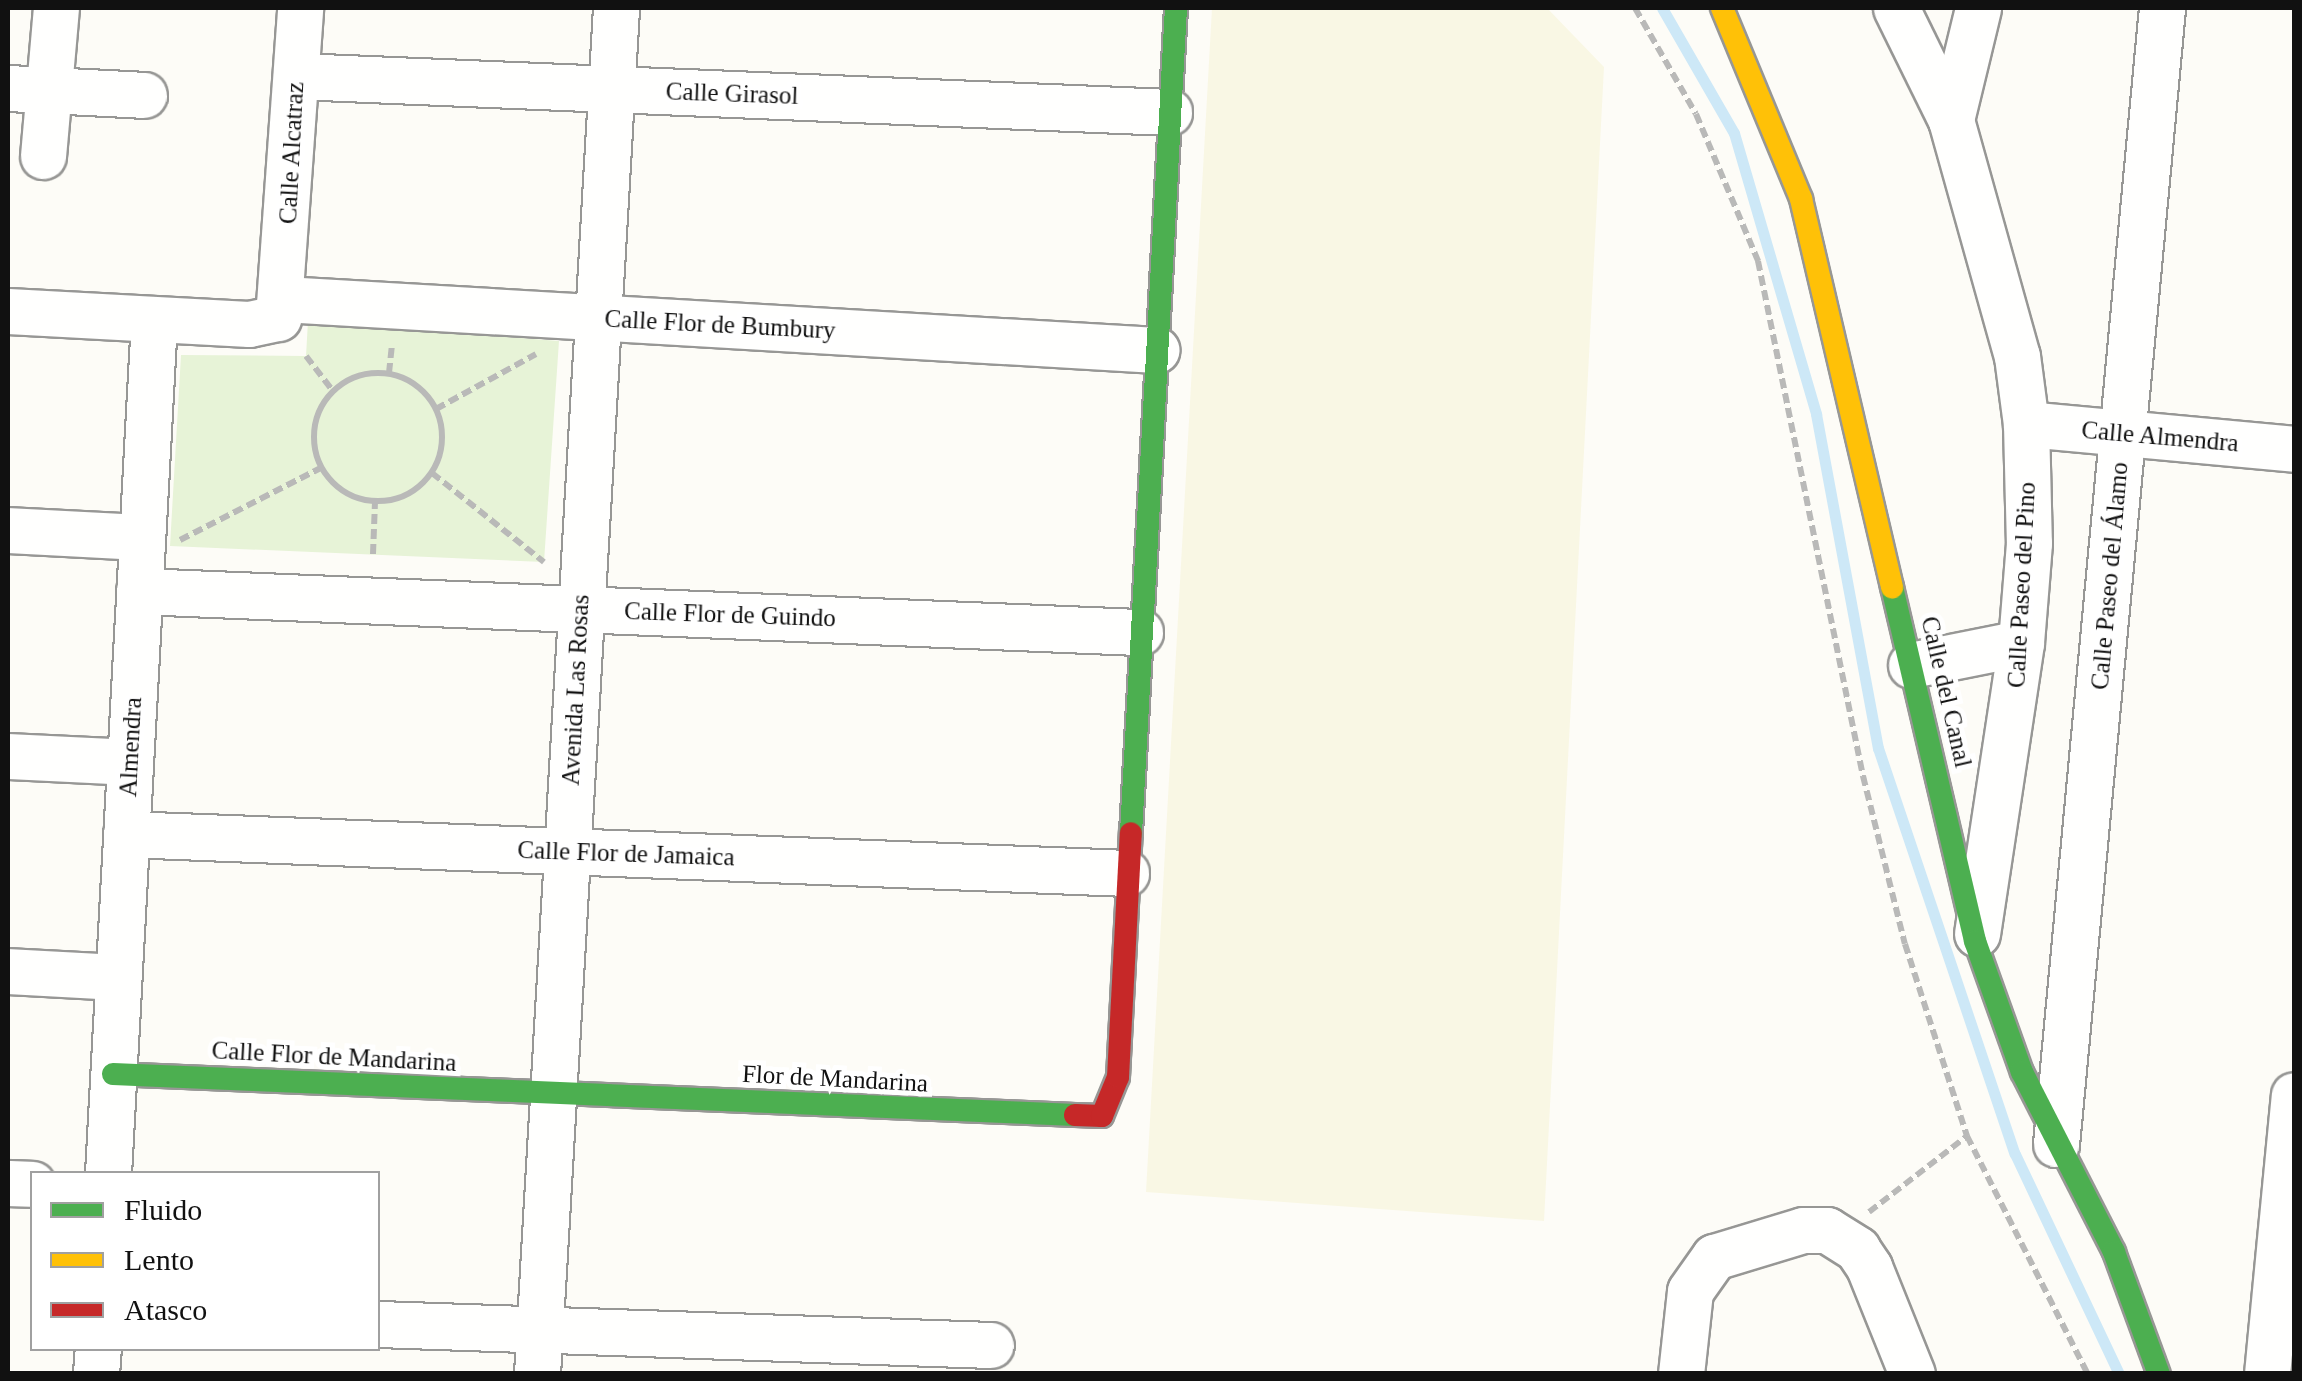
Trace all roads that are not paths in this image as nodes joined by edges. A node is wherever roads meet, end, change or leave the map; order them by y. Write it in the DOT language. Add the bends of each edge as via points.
graph roads {
  1 [pos="56,8"];
  2 [pos="300,8"];
  3 [pos="616,8"];
  4 [pos="1176,8"];
  5 [pos="1722,8"];
  6 [pos="1896,8"];
  7 [pos="1978,8"];
  8 [pos="2162,8"];
  9 [pos="296,76"];
  10 [pos="611,89"];
  11 [pos="29,90"];
  12 [pos="144,96"];
  13 [pos="1169,112"];
  14 [pos="1951,120"];
  15 [pos="43,156"];
  16 [pos="284,299"];
  17 [pos="8,311"];
  18 [pos="598,318"];
  19 [pos="154,320"];
  20 [pos="1157,350"];
  21 [pos="2026,424"];
  22 [pos="2124,433"];
  23 [pos="2294,450"];
  24 [pos="8,530"];
  25 [pos="156,541"];
  26 [pos="140,591"];
  27 [pos="581,609"];
  28 [pos="1140,632"];
  29 [pos="2021,642"];
  30 [pos="1911,665"];
  31 [pos="8,756"];
  32 [pos="130,762"];
  33 [pos="126,834"];
  34 [pos="567,851"];
  35 [pos="1126,873"];
  36 [pos="1975,941"];
  37 [pos="8,971"];
  38 [pos="118,977"];
  39 [pos="113,1074"];
  40 [pos="553,1094"];
  41 [pos="2294,1095"];
  42 [pos="2056,1144"];
  43 [pos="108,1171"];
  44 [pos="380,1324"];
  45 [pos="540,1329"];
  46 [pos="991,1345"];
  47 [pos="537,1374"];
  48 [pos="1681,1374"];
  49 [pos="1912,1374"];
  50 [pos="2160,1374"];
  51 [pos="2267,1374"];
  1 -- 11 [label="street"];
  2 -- 9 [label="street, Calle Alcatraz"];
  3 -- 10 [label="street, Avenida Las Rosas"];
  4 -- 13 [label="street"];
  5 -- 30 [label="street, Calle del Canal" via="1801,199"];
  6 -- 14 [label="street, Calle Paseo del Pino"];
  7 -- 14 [label="street"];
  8 -- 22 [label="street, Calle Paseo del Álamo"];
  9 -- 10 [label="street, Calle Girasol"];
  9 -- 16 [label="street, Calle Alcatraz"];
  10 -- 13 [label="street, Calle Girasol"];
  10 -- 18 [label="street, Avenida Las Rosas"];
  11 -- 12 [label="street"];
  11 -- 15 [label="street"];
  13 -- 20 [label="street"];
  14 -- 21 [label="street, Calle Paseo del Pino" via="2018,356"];
  16 -- 18 [label="street, Calle Flor de Bumbury"];
  16 -- 19 [label="street" via="278,318 264,324"];
  17 -- 19 [label="street"];
  18 -- 20 [label="street, Calle Flor de Bumbury"];
  18 -- 27 [label="street, Avenida Las Rosas"];
  19 -- 25 [label="street, Almendra"];
  20 -- 28 [label="street"];
  21 -- 22 [label="street, Calle Almendra"];
  21 -- 29 [label="street, Calle Paseo del Pino" via="2029,544"];
  22 -- 23 [label="street, Calle Almendra"];
  22 -- 42 [label="street, Calle Paseo del Álamo"];
  24 -- 25 [label="street"];
  25 -- 26 [label="street, Almendra"];
  26 -- 27 [label="street, Calle Flor de Guindo"];
  26 -- 32 [label="street, Almendra"];
  27 -- 28 [label="street, Calle Flor de Guindo"];
  27 -- 34 [label="street, Avenida Las Rosas"];
  28 -- 35 [label="street"];
  29 -- 30 [label="street"];
  29 -- 36 [label="street, Calle Paseo del Pino"];
  30 -- 36 [label="street, Calle del Canal"];
  31 -- 32 [label="street"];
  32 -- 33 [label="street, Almendra"];
  33 -- 34 [label="street, Calle Flor de Jamaica"];
  33 -- 38 [label="street, Almendra"];
  34 -- 35 [label="street, Calle Flor de Jamaica"];
  34 -- 40 [label="street, Avenida Las Rosas"];
  35 -- 40 [label="street, Flor de Mandarina" via="1118,1078 1110,1105 1092,1118"];
  36 -- 42 [label="street, Calle del Canal" via="2000,1018"];
  37 -- 38 [label="street"];
  38 -- 39 [label="street, Almendra"];
  39 -- 40 [label="street, Calle Flor de Mandarina"];
  39 -- 43 [label="street, Almendra"];
  40 -- 45 [label="street, Avenida Las Rosas"];
  41 -- 51 [label="street"];
  42 -- 50 [label="street, Calle del Canal" via="2114,1252"];
  44 -- 45 [label="street"];
  45 -- 46 [label="street"];
  45 -- 47 [label="street, Avenida Las Rosas"];
  48 -- 49 [label="street" via="1686,1311 1698,1274 1714,1257 1803,1230 1842,1236 1869,1267"];
}
